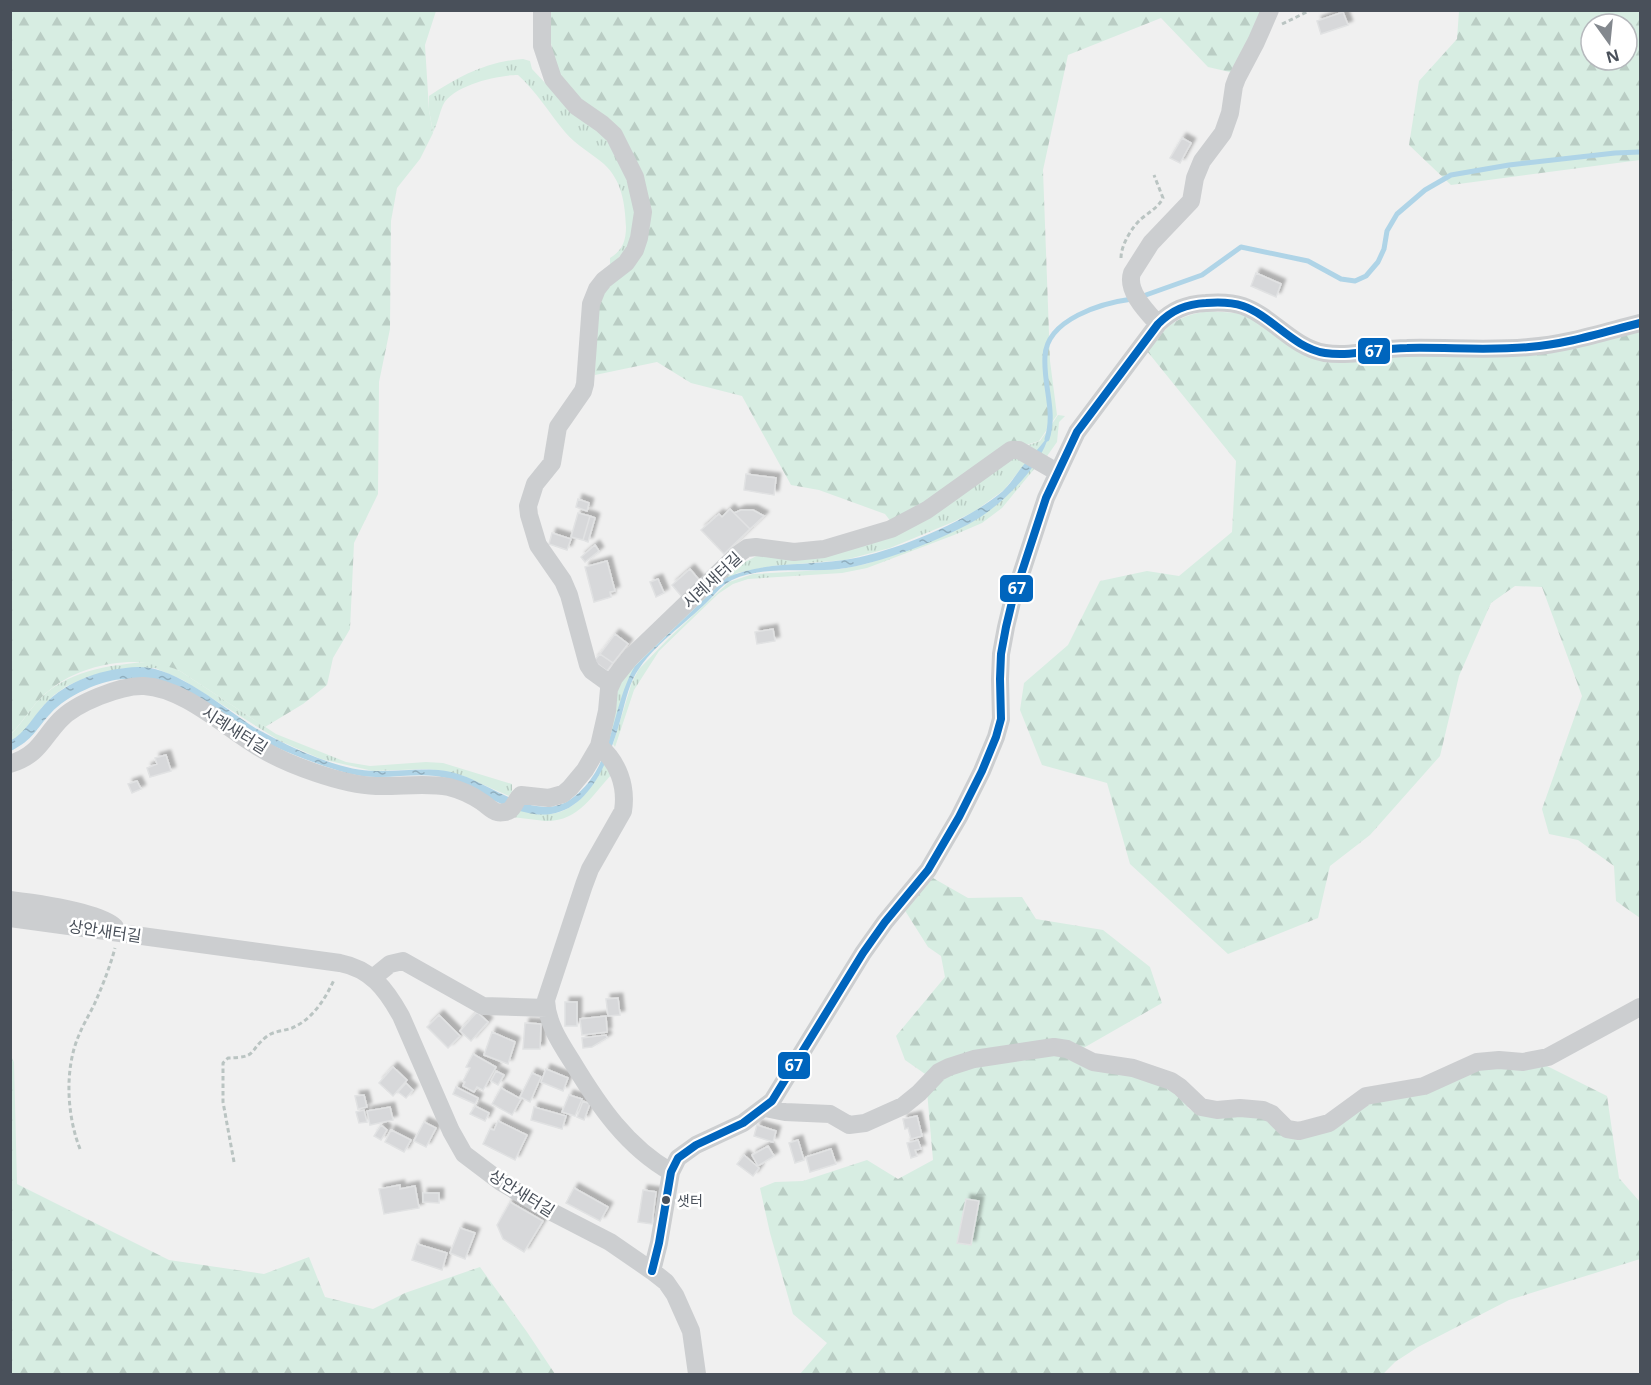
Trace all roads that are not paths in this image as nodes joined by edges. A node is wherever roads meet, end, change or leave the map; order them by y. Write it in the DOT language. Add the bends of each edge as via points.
graph roads {
  1 [pos="542,10"];
  2 [pos="1270,10"];
  3 [pos="1641,323"];
  4 [pos="1158,324"];
  5 [pos="1057,472"];
  6 [pos="610,684"];
  7 [pos="604,751"];
  8 [pos="10,764"];
  9 [pos="10,900"];
  10 [pos="10,918"];
  11 [pos="119,933"];
  12 [pos="374,978"];
  13 [pos="1641,1007"];
  14 [pos="547,1008"];
  15 [pos="765,1108"];
  16 [pos="671,1172"];
  17 [pos="652,1270"];
  18 [pos="698,1374"];
  1 -- 6 [label="street" via="542,46 553,79 576,106 614,135 635,177 643,212 631,257 604,280 593,297 588,315 583,391 558,427 552,463 535,484 528,506 537,545 569,595 588,665"];
  2 -- 4 [label="street" via="1237,78 1223,133 1202,161 1191,201 1151,243 1130,279 1143,307"];
  3 -- 4 [label="street" via="1529,347 1404,348 1340,354 1310,348 1242,305 1199,303 1168,314"];
  4 -- 5 [label="street" via="1077,432"];
  5 -- 6 [label="street, 시례새터길" via="1014,450 927,510 891,529 811,551 747,548 630,658"];
  5 -- 15 [label="street" via="1012,602 1001,654 1001,719 982,771 941,850 863,953"];
  6 -- 7 [label="street, 시례새터길"];
  7 -- 8 [label="street, 시례새터길" via="563,794 549,798 523,795 507,812 498,813 462,791 439,785 364,785 334,778 261,749 204,710 169,693 136,686 74,709 59,721 39,748"];
  7 -- 14 [label="street" via="620,776 623,811 590,869 546,1000"];
  9 -- 11 [label="street" via="102,919"];
  10 -- 11 [label="street, 상안새터길"];
  11 -- 12 [label="street, 상안새터길" via="340,963"];
  12 -- 14 [label="street" via="390,964 403,961 483,1006"];
  12 -- 17 [label="street, 상안새터길" via="401,1016 451,1131 467,1157 548,1210 610,1242"];
  13 -- 15 [label="street" via="1548,1057 1523,1062 1478,1062 1424,1086 1366,1096 1329,1123 1299,1131 1287,1129 1263,1110 1201,1107 1171,1081 1133,1068 1094,1062 1054,1047 949,1066 903,1106 865,1123 849,1125 830,1114"];
  14 -- 16 [label="street" via="557,1037 608,1116 646,1155"];
  15 -- 16 [label="street" via="744,1124 685,1152"];
  16 -- 17 [label="street"];
  17 -- 18 [label="street, 상안새터길" via="666,1282 685,1314"];
}
